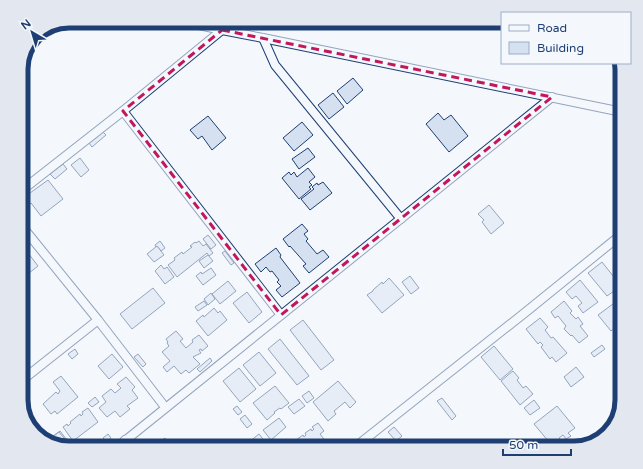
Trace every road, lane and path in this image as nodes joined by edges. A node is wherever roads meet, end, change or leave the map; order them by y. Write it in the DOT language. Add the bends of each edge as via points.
graph roads {
  1 [pos="213,28"];
  2 [pos="222,30"];
  3 [pos="263,38"];
  4 [pos="552,97"];
  5 [pos="615,110"];
  6 [pos="122,111"];
  7 [pos="28,185"];
  8 [pos="401,218"];
  9 [pos="28,234"];
  10 [pos="615,240"];
  11 [pos="281,315"];
  12 [pos="98,320"];
  13 [pos="28,375"];
  14 [pos="165,407"];
  15 [pos="125,440"];
  16 [pos="363,441"];
  1 -- 2 [label="street"];
  2 -- 3 [label="street"];
  2 -- 6 [label="street"];
  3 -- 4 [label="street"];
  3 -- 8 [label="street" via="275,65"];
  4 -- 5 [label="street"];
  4 -- 8 [label="street"];
  6 -- 7 [label="street"];
  6 -- 11 [label="street"];
  8 -- 11 [label="street"];
  9 -- 12 [label="street"];
  10 -- 16 [label="street"];
  11 -- 14 [label="street"];
  12 -- 13 [label="street"];
  12 -- 14 [label="street"];
  14 -- 15 [label="street"];
}
